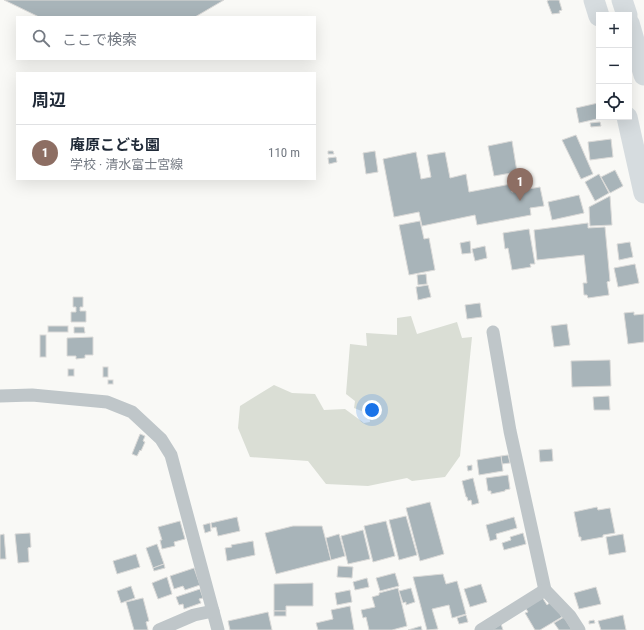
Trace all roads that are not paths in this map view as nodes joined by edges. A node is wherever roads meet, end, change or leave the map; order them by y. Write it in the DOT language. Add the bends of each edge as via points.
graph roads {
  1 [pos="594,0"];
  2 [pos="622,0"];
  3 [pos="598,12"];
  4 [pos="633,25"];
  5 [pos="644,75"];
  6 [pos="628,120"];
  7 [pos="644,193"];
  8 [pos="493,332"];
  9 [pos="0,396"];
  10 [pos="545,590"];
  11 [pos="213,611"];
  12 [pos="159,630"];
  13 [pos="218,630"];
  14 [pos="482,630"];
  15 [pos="579,630"];
  1 -- 3 [label="main road"];
  2 -- 4 [label="main road"];
  4 -- 5 [label="main road"];
  6 -- 7 [label="main road"];
  8 -- 10 [label="street" via="510,431"];
  9 -- 11 [label="street" via="32,395 107,402 132,412 161,439 171,455"];
  10 -- 14 [label="street"];
  10 -- 15 [label="street" via="570,616"];
  11 -- 12 [label="street" via="194,615"];
  11 -- 13 [label="street"];
}
